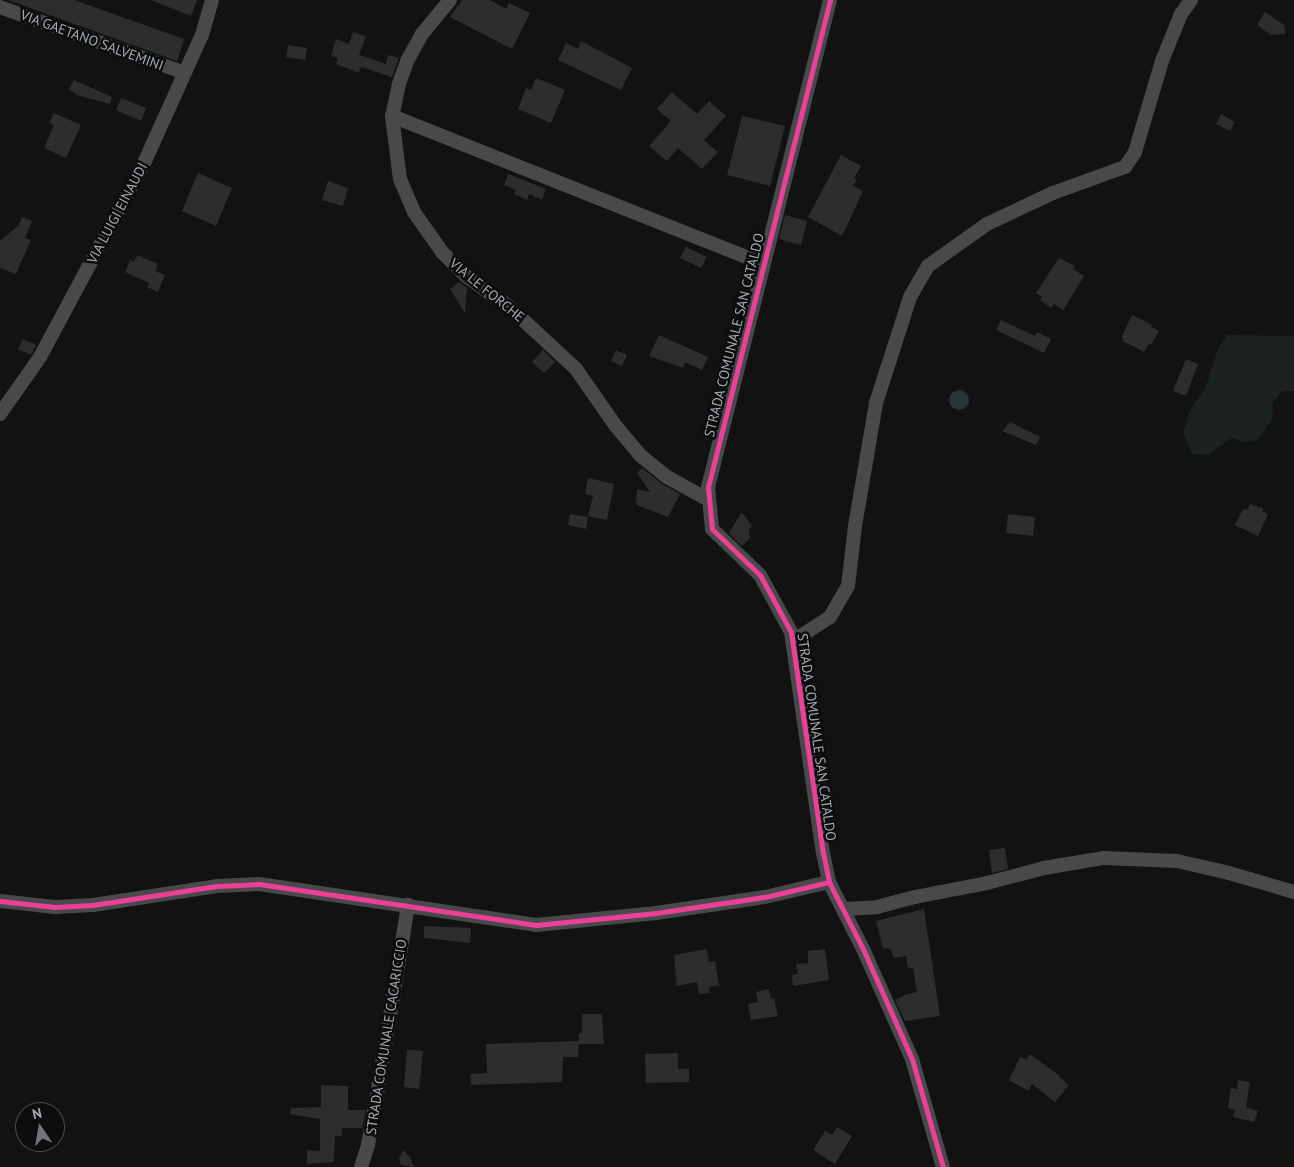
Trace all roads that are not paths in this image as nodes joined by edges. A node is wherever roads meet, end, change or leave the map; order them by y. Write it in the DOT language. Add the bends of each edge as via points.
graph roads {
  1 [pos="212,0"];
  2 [pos="450,0"];
  3 [pos="830,0"];
  4 [pos="1191,0"];
  5 [pos="0,8"];
  6 [pos="185,73"];
  7 [pos="392,116"];
  8 [pos="764,264"];
  9 [pos="0,414"];
  10 [pos="709,500"];
  11 [pos="793,641"];
  12 [pos="829,882"];
  13 [pos="1294,892"];
  14 [pos="0,901"];
  15 [pos="408,906"];
  16 [pos="844,909"];
  17 [pos="361,1167"];
  18 [pos="943,1167"];
  1 -- 6 [label="street, VIA LUIGI EINAUDI" via="202,35"];
  2 -- 7 [label="street, VIA LE FORCHE" via="422,34 408,59"];
  3 -- 8 [label="street, STRADA COMUNALE SAN CATALDO"];
  4 -- 11 [label="street" via="1181,14 1165,53 1135,152 1125,167 1053,193 987,224 928,266 910,297 876,403 848,586 830,616"];
  5 -- 6 [label="street, VIA GAETANO SALVEMINI"];
  6 -- 9 [label="street, VIA LUIGI EINAUDI" via="145,160 44,348"];
  7 -- 8 [label="street"];
  7 -- 10 [label="street, VIA LE FORCHE" via="400,179 414,212 442,252 466,276 508,306 576,369 641,456 666,477"];
  8 -- 10 [label="street, STRADA COMUNALE SAN CATALDO" via="708,487"];
  10 -- 11 [label="street, STRADA COMUNALE SAN CATALDO" via="712,530 760,575"];
  11 -- 12 [label="street, STRADA COMUNALE SAN CATALDO"];
  12 -- 15 [label="street" via="764,897 656,913 536,925"];
  12 -- 16 [label="street, STRADA COMUNALE SAN CATALDO"];
  13 -- 16 [label="street" via="1177,861 1104,858 1044,868 987,884 877,907"];
  14 -- 15 [label="street" via="55,907 93,905 217,886 259,884"];
  15 -- 17 [label="street, STRADA COMUNALE CACARICCIO" via="368,1146"];
  16 -- 18 [label="street, STRADA COMUNALE SAN CATALDO" via="912,1060"];
}
